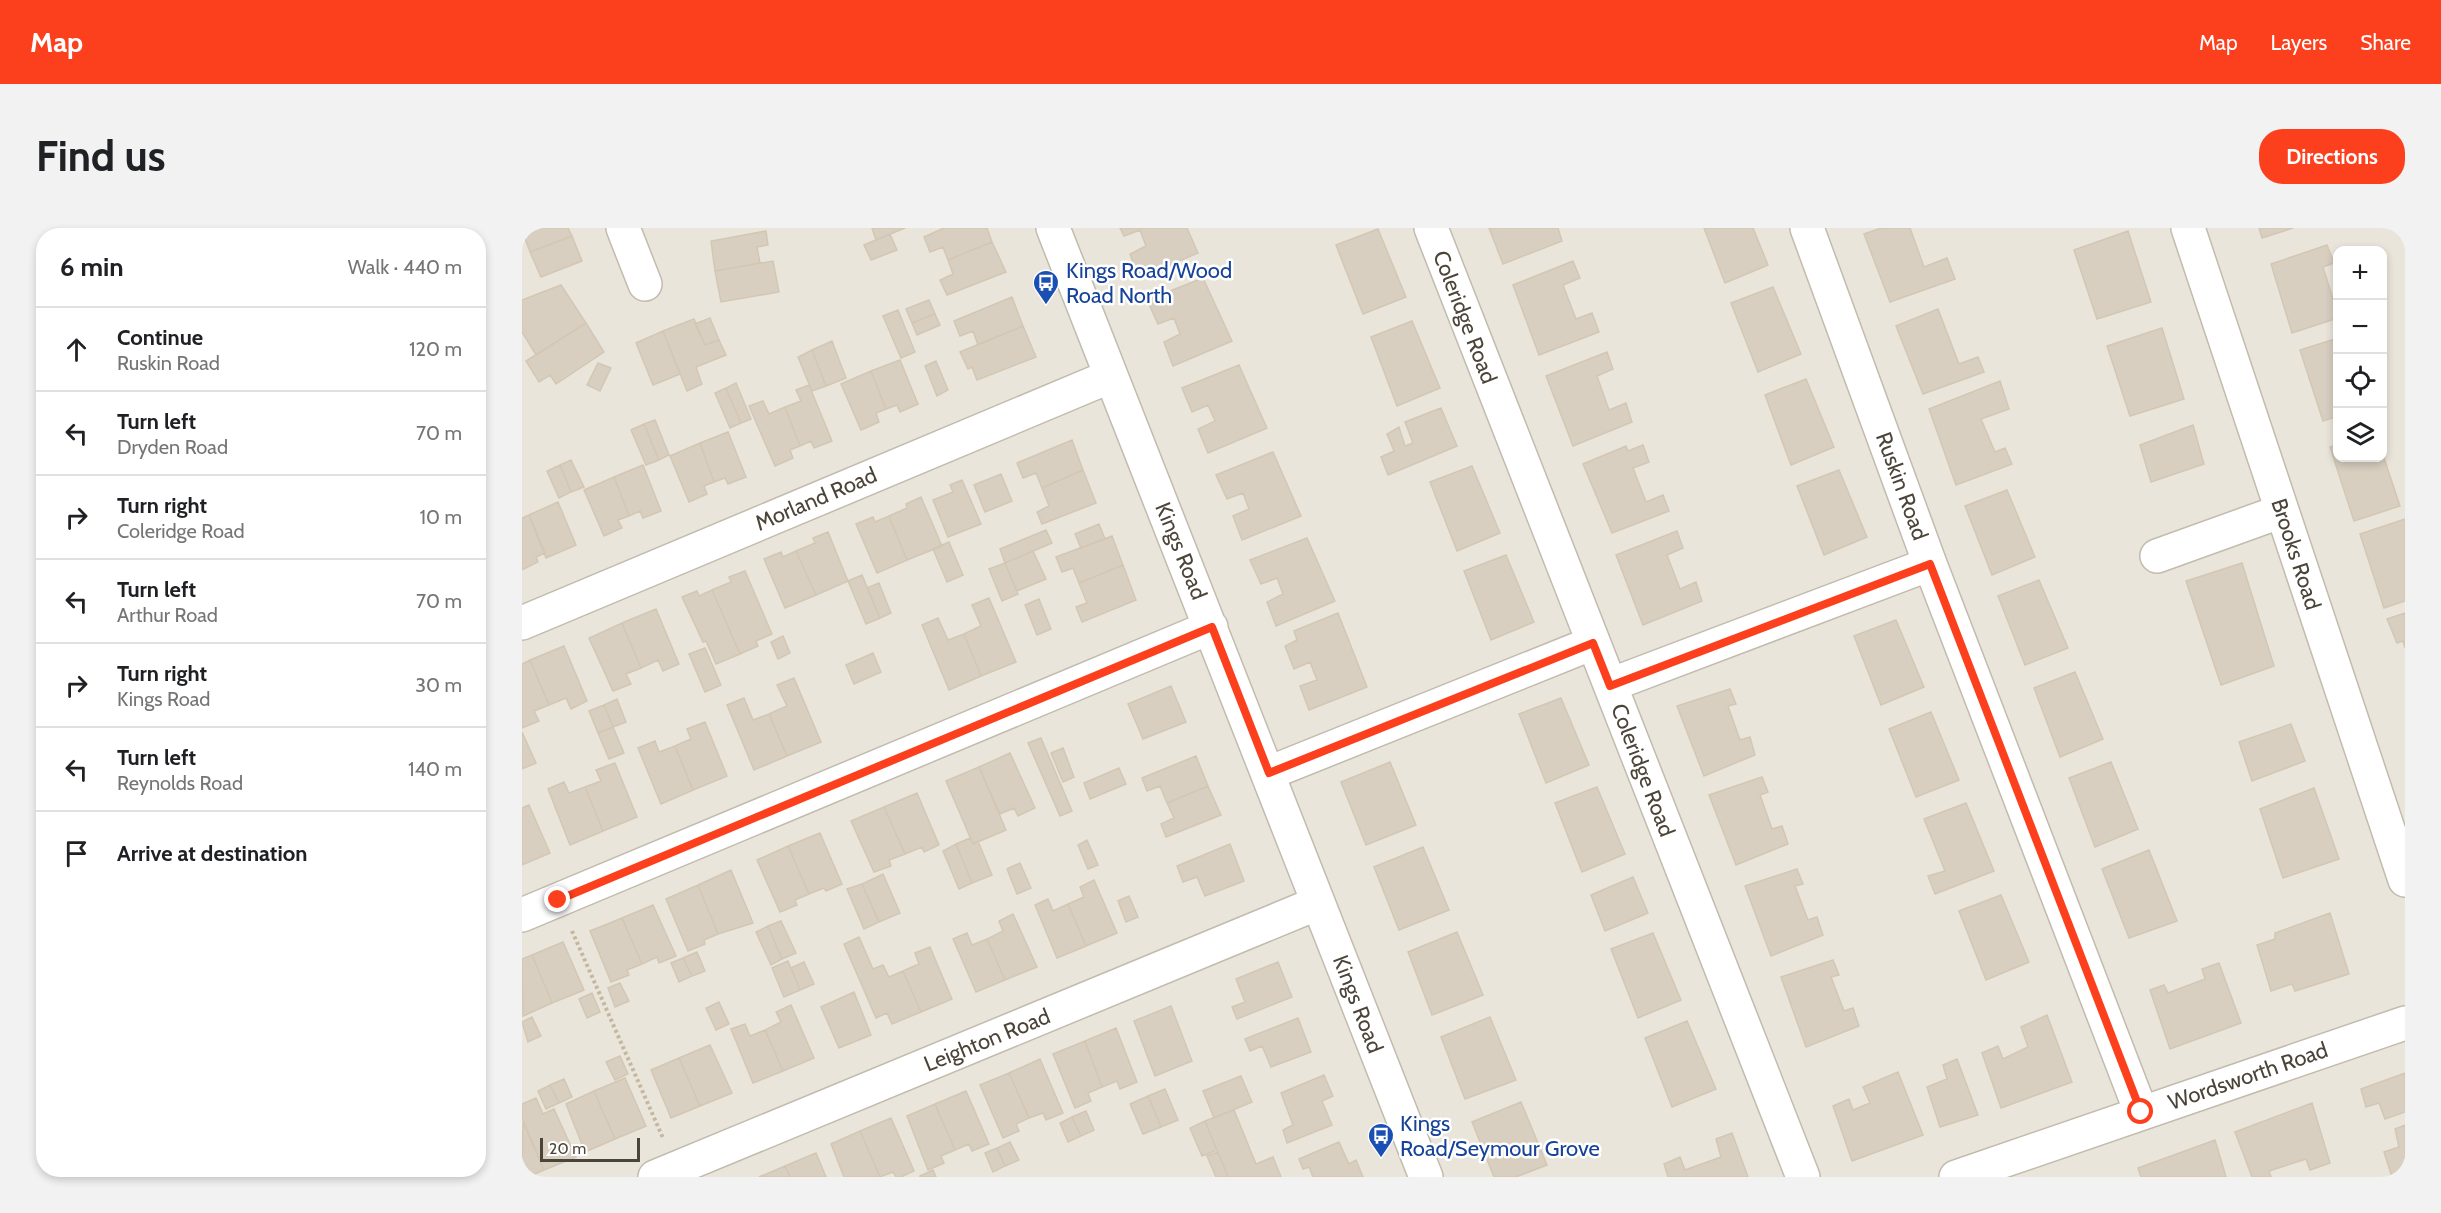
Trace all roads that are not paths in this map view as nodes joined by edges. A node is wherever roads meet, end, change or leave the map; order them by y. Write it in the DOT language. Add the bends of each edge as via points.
graph roads {
  1 [pos="623,228"];
  2 [pos="1053,228"];
  3 [pos="1431,228"];
  4 [pos="1807,228"];
  5 [pos="2188,228"];
  6 [pos="645,284"];
  7 [pos="1111,376"];
  8 [pos="2282,511"];
  9 [pos="2157,556"];
  10 [pos="1930,564"];
  11 [pos="522,623"];
  12 [pos="1212,627"];
  13 [pos="1593,643"];
  14 [pos="1610,686"];
  15 [pos="1269,773"];
  16 [pos="2405,880"];
  17 [pos="1318,903"];
  18 [pos="522,915"];
  19 [pos="2405,1023"];
  20 [pos="2141,1112"];
  21 [pos="666,1173"];
  22 [pos="1426,1177"];
  23 [pos="1803,1177"];
  24 [pos="1956,1177"];
  1 -- 6 [label="street"];
  2 -- 7 [label="street, Kings Road"];
  3 -- 13 [label="street, Coleridge Road"];
  4 -- 10 [label="street, Ruskin Road"];
  5 -- 8 [label="street, Brooks Road"];
  7 -- 11 [label="street, Morland Road"];
  7 -- 12 [label="street, Kings Road"];
  8 -- 9 [label="street"];
  8 -- 16 [label="street, Brooks Road"];
  10 -- 14 [label="street"];
  10 -- 20 [label="street, Ruskin Road"];
  12 -- 15 [label="street, Kings Road"];
  12 -- 18 [label="street"];
  13 -- 14 [label="street, Coleridge Road"];
  13 -- 15 [label="street"];
  14 -- 23 [label="street, Coleridge Road"];
  15 -- 17 [label="street, Kings Road"];
  17 -- 21 [label="street, Leighton Road"];
  17 -- 22 [label="street, Kings Road"];
  19 -- 20 [label="street, Wordsworth Road"];
  20 -- 24 [label="street, Wordsworth Road"];
}
